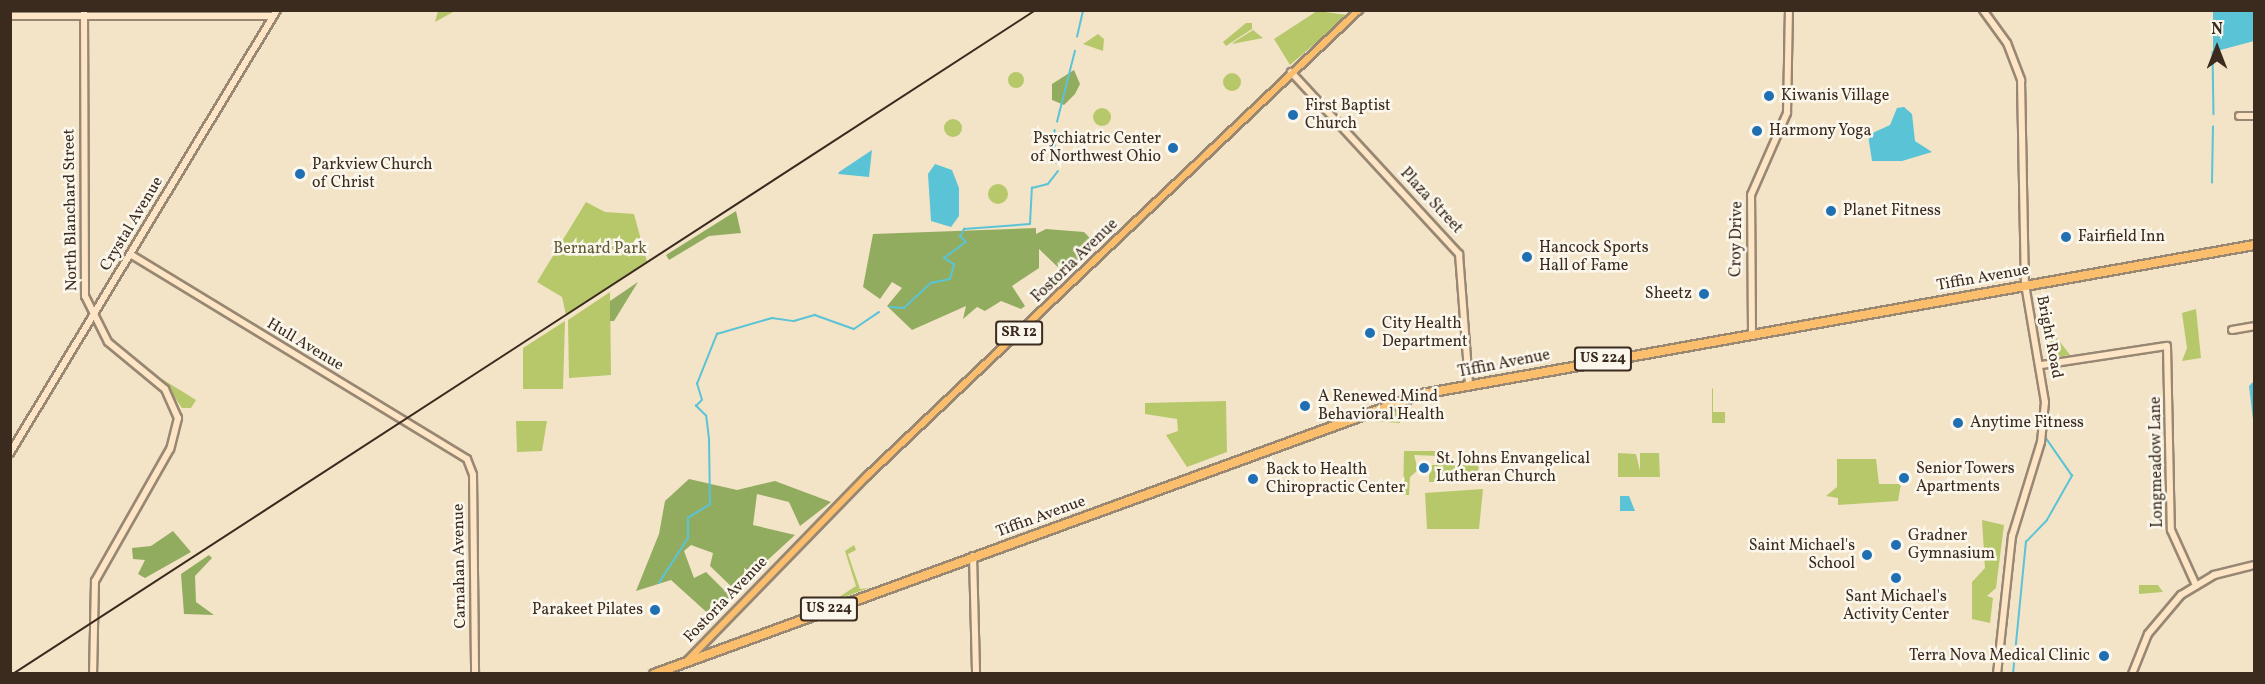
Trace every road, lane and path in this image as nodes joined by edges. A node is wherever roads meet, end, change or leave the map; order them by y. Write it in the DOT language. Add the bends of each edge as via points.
graph roads {
  1 [pos="1359,10"];
  2 [pos="1789,10"];
  3 [pos="1983,10"];
  4 [pos="275,13"];
  5 [pos="84,14"];
  6 [pos="10,16"];
  7 [pos="1291,72"];
  8 [pos="2239,116"];
  9 [pos="2254,116"];
  10 [pos="2254,245"];
  11 [pos="130,255"];
  12 [pos="2025,284"];
  13 [pos="91,317"];
  14 [pos="2254,326"];
  15 [pos="2232,330"];
  16 [pos="1752,332"];
  17 [pos="2041,365"];
  18 [pos="1468,384"];
  19 [pos="10,453"];
  20 [pos="467,459"];
  21 [pos="973,556"];
  22 [pos="2254,565"];
  23 [pos="2196,585"];
  24 [pos="685,662"];
  25 [pos="93,674"];
  26 [pos="475,674"];
  27 [pos="654,674"];
  28 [pos="976,674"];
  29 [pos="1997,674"];
  30 [pos="2132,674"];
  1 -- 7 [label="main road, Fostoria Avenue / SR 12"];
  2 -- 16 [label="street, Croy Drive" via="1787,117 1751,195"];
  3 -- 12 [label="street, Bright Road" via="2007,43 2020,80"];
  4 -- 5 [label="street"];
  4 -- 11 [label="street, Crystal Avenue"];
  5 -- 6 [label="street"];
  5 -- 13 [label="street, North Blanchard Street" via="82,273"];
  7 -- 18 [label="street, Plaza Street" via="1459,254"];
  7 -- 24 [label="main road, Fostoria Avenue / SR 12" via="861,481"];
  8 -- 9 [label="street"];
  10 -- 12 [label="highway, Tiffin Avenue / US 224"];
  11 -- 13 [label="street, Crystal Avenue"];
  11 -- 20 [label="street, Hull Avenue"];
  12 -- 16 [label="highway, Tiffin Avenue / US 224"];
  12 -- 17 [label="street, Bright Road"];
  13 -- 19 [label="street, Crystal Avenue"];
  13 -- 25 [label="street, North Blanchard Street" via="123,358 165,389 178,418 170,449 95,581"];
  14 -- 15 [label="street"];
  16 -- 18 [label="highway, Tiffin Avenue / US 224"];
  17 -- 23 [label="street, Longmeadow Lane" via="2165,345 2169,368 2171,530"];
  17 -- 29 [label="street, Bright Road" via="2043,428 2013,527"];
  18 -- 21 [label="highway, Tiffin Avenue / US 224" via="1378,407"];
  20 -- 26 [label="street, Carnahan Avenue" via="473,475"];
  21 -- 24 [label="highway, Tiffin Avenue / US 224"];
  21 -- 28 [label="street"];
  22 -- 23 [label="street"];
  23 -- 30 [label="street" via="2154,623"];
  24 -- 27 [label="highway, Tiffin Avenue / US 224"];
}
